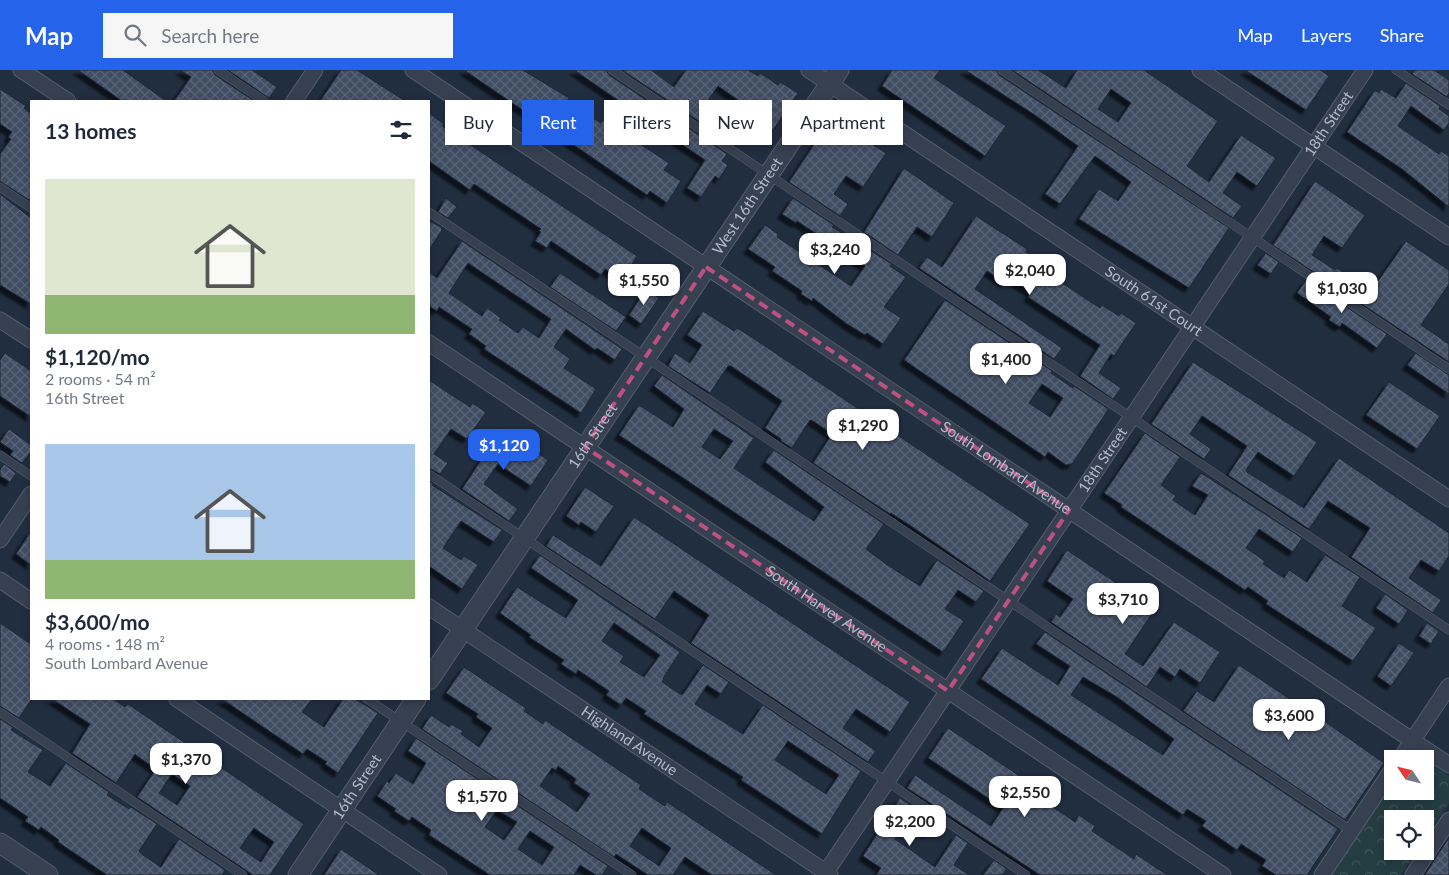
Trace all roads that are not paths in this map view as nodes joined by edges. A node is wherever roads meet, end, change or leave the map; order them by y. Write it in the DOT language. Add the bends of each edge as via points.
graph roads {
  1 [pos="21,70"];
  2 [pos="218,70"];
  3 [pos="316,70"];
  4 [pos="413,70"];
  5 [pos="612,70"];
  6 [pos="808,70"];
  7 [pos="1002,70"];
  8 [pos="1200,70"];
  9 [pos="1365,70"];
  10 [pos="1396,70"];
  11 [pos="834,77"];
  12 [pos="66,100"];
  13 [pos="263,100"];
  14 [pos="295,100"];
  15 [pos="1449,105"];
  16 [pos="1314,146"];
  17 [pos="768,175"];
  18 [pos="0,187"];
  19 [pos="30,207"];
  20 [pos="430,213"];
  21 [pos="1449,237"];
  22 [pos="1252,238"];
  23 [pos="706,267"];
  24 [pos="0,320"];
  25 [pos="1192,327"];
  26 [pos="30,339"];
  27 [pos="430,344"];
  28 [pos="646,357"];
  29 [pos="1449,369"];
  30 [pos="1131,418"];
  31 [pos="585,447"];
  32 [pos="0,454"];
  33 [pos="30,475"];
  34 [pos="430,475"];
  35 [pos="30,495"];
  36 [pos="1449,499"];
  37 [pos="1069,510"];
  38 [pos="524,538"];
  39 [pos="0,540"];
  40 [pos="0,580"];
  41 [pos="30,600"];
  42 [pos="1008,600"];
  43 [pos="430,608"];
  44 [pos="463,629"];
  45 [pos="1449,630"];
  46 [pos="430,678"];
  47 [pos="1449,686"];
  48 [pos="948,690"];
  49 [pos="178,700"];
  50 [pos="369,700"];
  51 [pos="415,700"];
  52 [pos="0,712"];
  53 [pos="401,721"];
  54 [pos="1413,740"];
  55 [pos="1406,750"];
  56 [pos="1449,765"];
  57 [pos="887,782"];
  58 [pos="1384,782"];
  59 [pos="342,810"];
  60 [pos="1449,820"];
  61 [pos="1352,831"];
  62 [pos="0,843"];
  63 [pos="827,874"];
  64 [pos="1415,874"];
  65 [pos="48,875"];
  66 [pos="243,875"];
  67 [pos="298,875"];
  68 [pos="439,875"];
  69 [pos="632,875"];
  70 [pos="1026,875"];
  71 [pos="1223,875"];
  72 [pos="1322,875"];
  1 -- 12 [label="street"];
  2 -- 13 [label="lane"];
  3 -- 14 [label="street"];
  4 -- 23 [label="street, South Lombard Avenue"];
  5 -- 17 [label="lane"];
  6 -- 11 [label="street, South 61st Court"];
  7 -- 22 [label="lane"];
  8 -- 16 [label="street"];
  9 -- 16 [label="street, 18th Street"];
  10 -- 15 [label="lane"];
  11 -- 17 [label="street, West 16th Street"];
  11 -- 25 [label="street, South 61st Court"];
  16 -- 21 [label="street"];
  16 -- 22 [label="street, 18th Street"];
  17 -- 23 [label="street, West 16th Street"];
  17 -- 30 [label="lane"];
  18 -- 19 [label="lane"];
  20 -- 28 [label="lane"];
  22 -- 25 [label="street, 18th Street"];
  22 -- 29 [label="lane"];
  23 -- 28 [label="street, 16th Street"];
  23 -- 37 [label="street, South Lombard Avenue"];
  24 -- 26 [label="street"];
  25 -- 30 [label="street, 18th Street"];
  25 -- 36 [label="street, South 61st Court"];
  27 -- 31 [label="street, South Harvey Avenue"];
  28 -- 31 [label="street, 16th Street"];
  28 -- 42 [label="lane"];
  30 -- 37 [label="street, 18th Street"];
  30 -- 45 [label="lane"];
  31 -- 38 [label="street, 16th Street"];
  31 -- 48 [label="street, South Harvey Avenue"];
  32 -- 33 [label="lane"];
  34 -- 38 [label="lane"];
  35 -- 39 [label="street"];
  37 -- 42 [label="street, 18th Street"];
  37 -- 54 [label="street, South Lombard Avenue"];
  38 -- 44 [label="street, 16th Street"];
  38 -- 57 [label="lane"];
  40 -- 41 [label="street"];
  42 -- 48 [label="street, 18th Street"];
  42 -- 61 [label="lane"];
  43 -- 44 [label="street, Highland Avenue"];
  44 -- 46 [label="street, 16th Street"];
  44 -- 63 [label="street, Highland Avenue"];
  47 -- 54 [label="street"];
  48 -- 57 [label="street, 18th Street"];
  48 -- 71 [label="street, South Harvey Avenue"];
  49 -- 59 [label="street"];
  50 -- 53 [label="lane"];
  51 -- 53 [label="street, 16th Street"];
  52 -- 66 [label="lane"];
  53 -- 59 [label="street, 16th Street"];
  53 -- 69 [label="lane"];
  54 -- 55 [label="street"];
  54 -- 56 [label="street, South Lombard Avenue"];
  57 -- 63 [label="street, 18th Street"];
  57 -- 70 [label="lane"];
  58 -- 61 [label="street"];
  59 -- 67 [label="street, 16th Street"];
  59 -- 68 [label="street"];
  60 -- 64 [label="street"];
  61 -- 72 [label="street"];
  62 -- 65 [label="street"];
}
